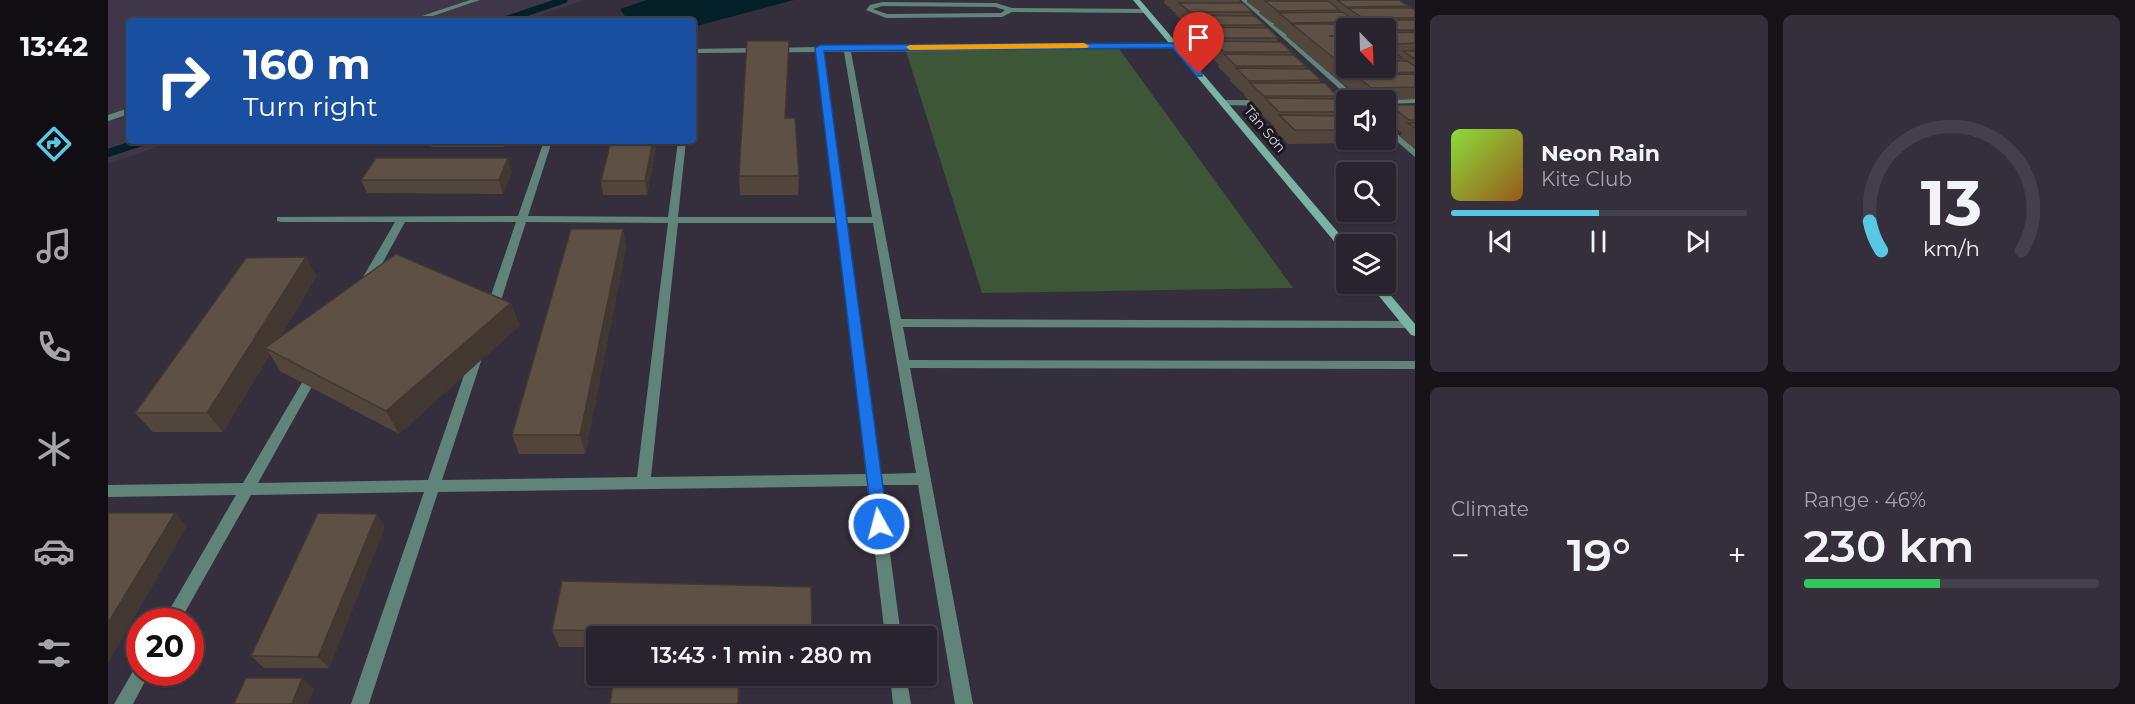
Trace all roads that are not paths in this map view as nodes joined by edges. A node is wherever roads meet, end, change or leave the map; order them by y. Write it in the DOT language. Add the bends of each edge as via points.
graph roads {
  1 [pos="477,0"];
  2 [pos="1136,0"];
  3 [pos="1244,0"];
  4 [pos="1011,10"];
  5 [pos="1145,11"];
  6 [pos="420,18"];
  7 [pos="1174,45"];
  8 [pos="820,48"];
  9 [pos="847,48"];
  10 [pos="696,51"];
  11 [pos="1345,90"];
  12 [pos="1415,101"];
  13 [pos="1396,102"];
  14 [pos="1224,103"];
  15 [pos="1280,103"];
  16 [pos="126,112"];
  17 [pos="108,118"];
  18 [pos="1396,136"];
  19 [pos="547,144"];
  20 [pos="682,144"];
  21 [pos="1415,154"];
  22 [pos="281,219"];
  23 [pos="402,219"];
  24 [pos="522,220"];
  25 [pos="673,220"];
  26 [pos="841,220"];
  27 [pos="877,220"];
  28 [pos="1336,237"];
  29 [pos="360,292"];
  30 [pos="1383,294"];
  31 [pos="489,320"];
  32 [pos="896,323"];
  33 [pos="1412,328"];
  34 [pos="481,342"];
  35 [pos="319,364"];
  36 [pos="903,364"];
  37 [pos="1415,365"];
  38 [pos="924,479"];
  39 [pos="874,480"];
  40 [pos="642,483"];
  41 [pos="433,486"];
  42 [pos="247,489"];
  43 [pos="108,491"];
  44 [pos="178,608"];
  45 [pos="892,626"];
  46 [pos="134,686"];
  47 [pos="900,686"];
  48 [pos="123,704"];
  49 [pos="360,704"];
  50 [pos="902,704"];
  51 [pos="964,704"];
  1 -- 6 [label="street"];
  2 -- 5 [label="street, Tân Sơn"];
  3 -- 11 [label="street"];
  4 -- 4 [label="street" via="996,5 882,3 869,10 886,16 1002,15"];
  4 -- 5 [label="street"];
  5 -- 7 [label="street, Tân Sơn"];
  7 -- 9 [label="street"];
  7 -- 14 [label="street, Tân Sơn"];
  8 -- 9 [label="street"];
  8 -- 10 [label="street"];
  8 -- 26 [label="street"];
  9 -- 27 [label="street"];
  12 -- 13 [label="street"];
  14 -- 15 [label="street"];
  14 -- 28 [label="street, Tân Sơn"];
  16 -- 17 [label="street"];
  18 -- 21 [label="street"];
  19 -- 24 [label="street"];
  20 -- 25 [label="street"];
  22 -- 23 [label="street"];
  23 -- 24 [label="street"];
  23 -- 29 [label="street"];
  24 -- 25 [label="street"];
  24 -- 31 [label="street"];
  25 -- 26 [label="street"];
  25 -- 40 [label="street"];
  26 -- 27 [label="street"];
  26 -- 39 [label="street"];
  27 -- 32 [label="street"];
  30 -- 33 [label="street"];
  32 -- 33 [label="street"];
  32 -- 36 [label="street"];
  34 -- 41 [label="street"];
  35 -- 42 [label="street"];
  36 -- 37 [label="street"];
  36 -- 38 [label="street"];
  38 -- 39 [label="street"];
  38 -- 51 [label="street"];
  39 -- 40 [label="street"];
  39 -- 45 [label="street"];
  40 -- 41 [label="street"];
  41 -- 42 [label="street"];
  41 -- 49 [label="street"];
  42 -- 43 [label="street"];
  42 -- 44 [label="street"];
  46 -- 48 [label="street"];
  47 -- 50 [label="street"];
}
